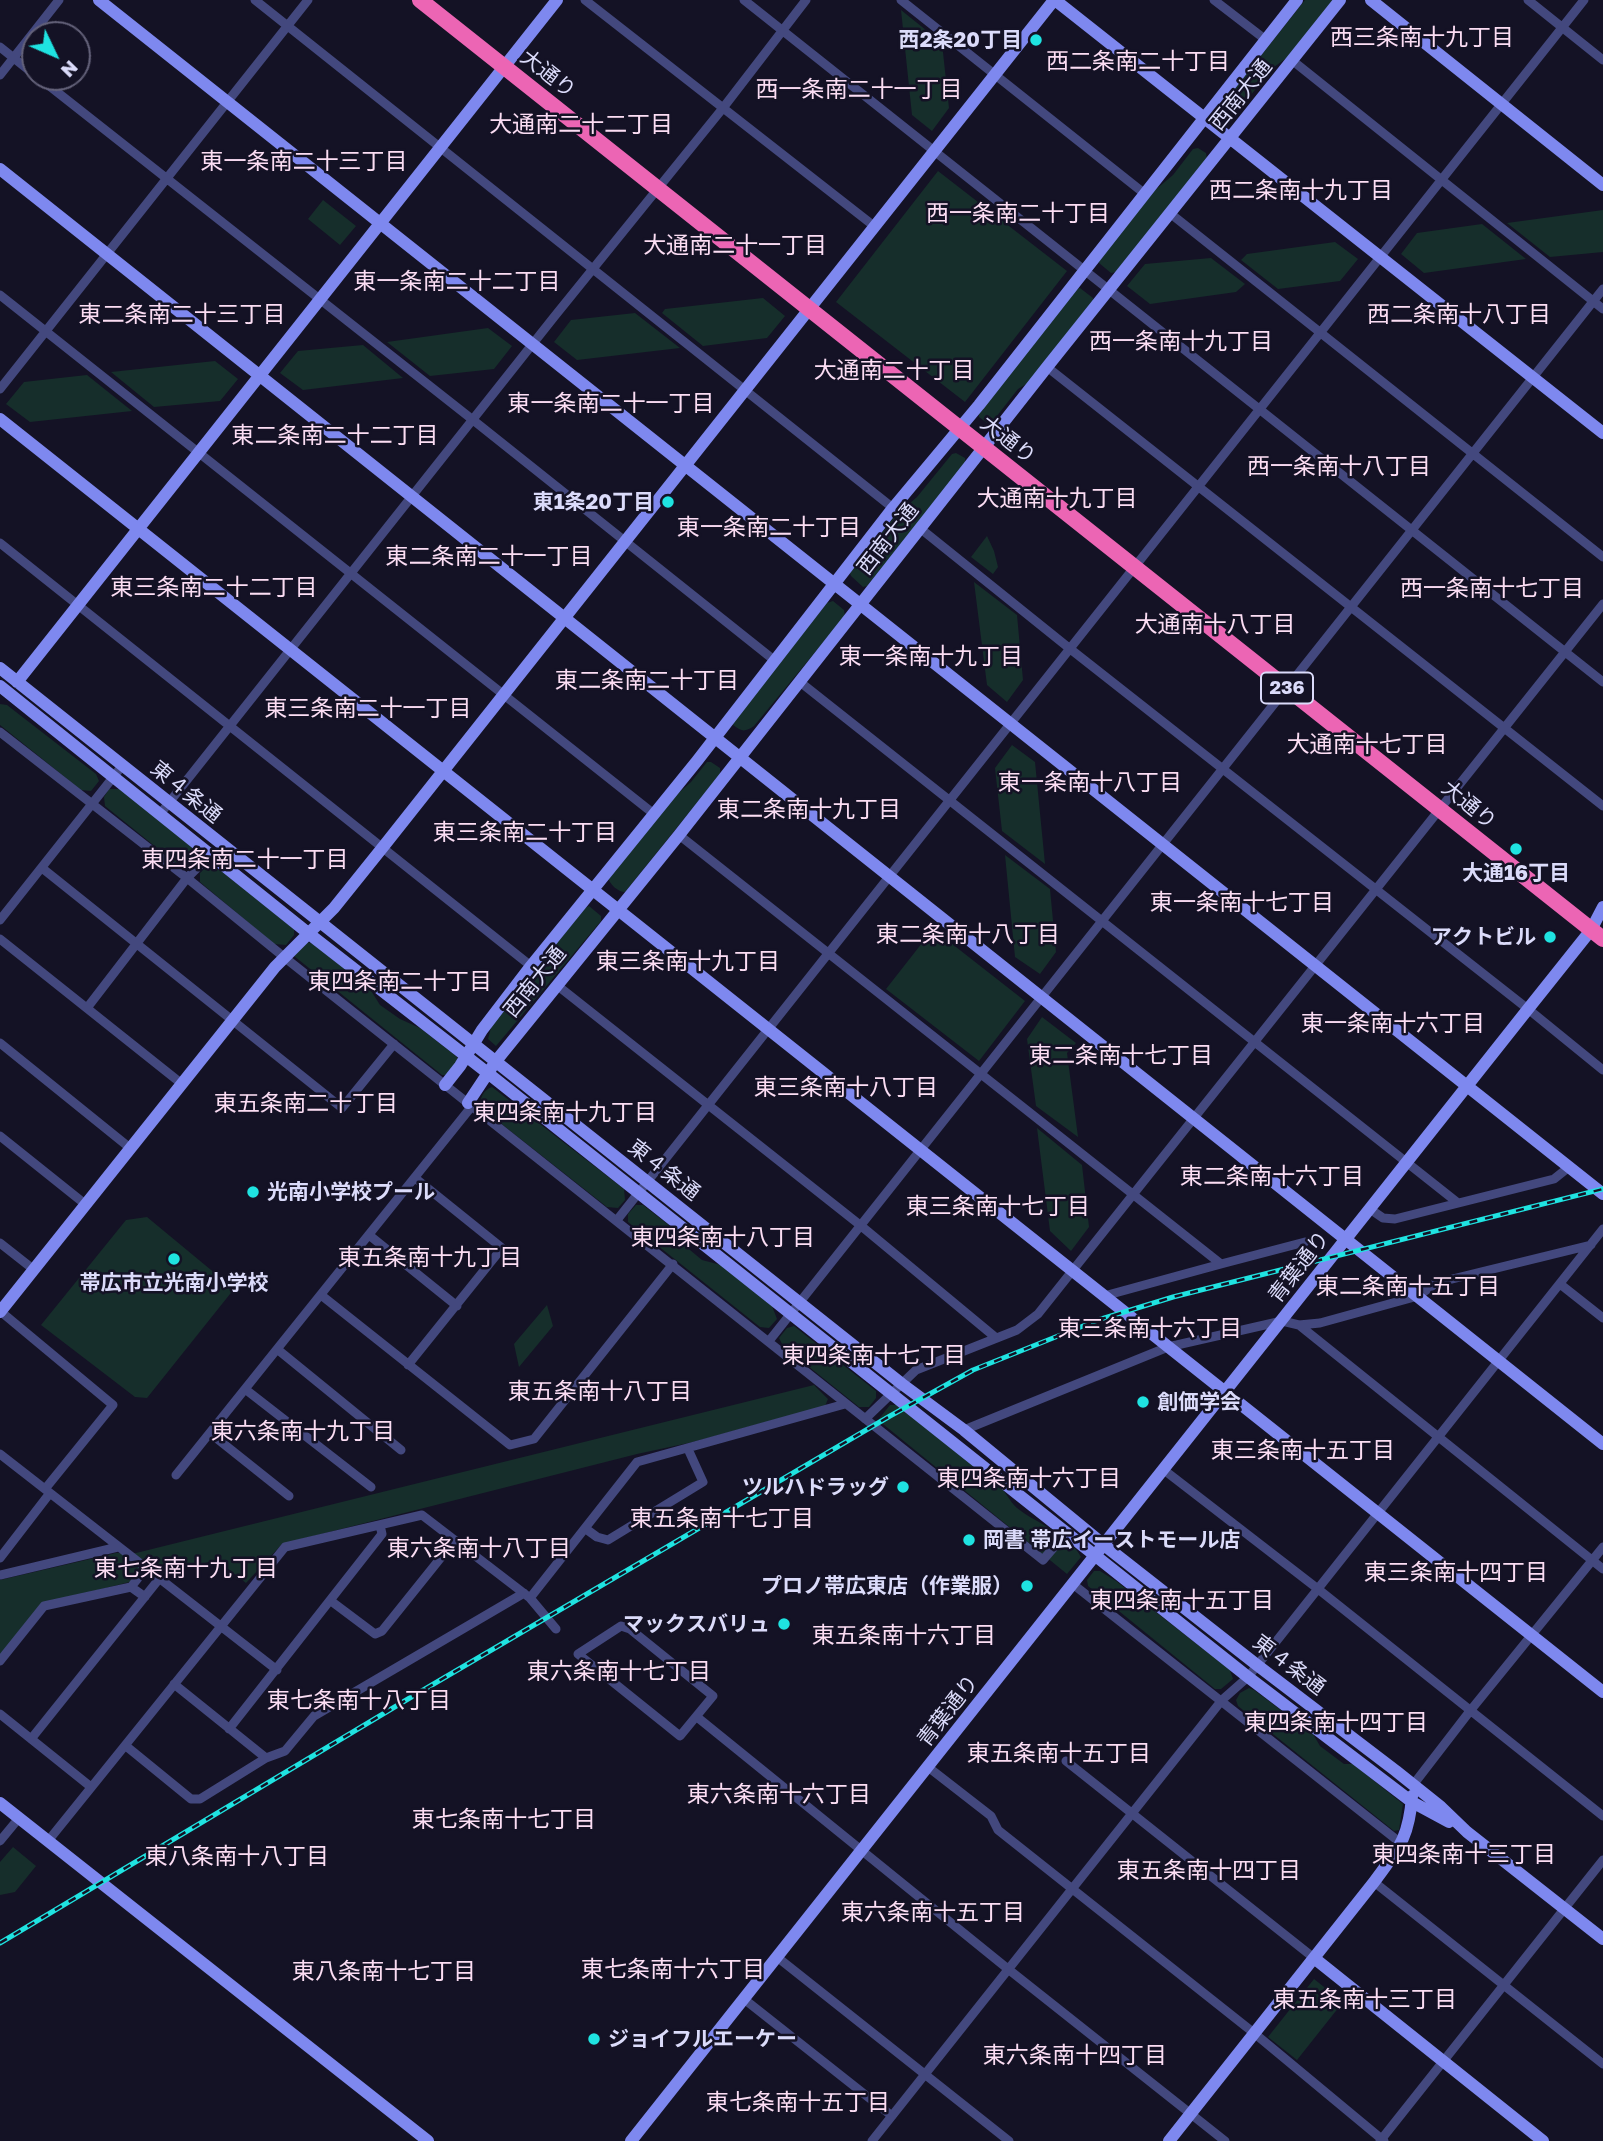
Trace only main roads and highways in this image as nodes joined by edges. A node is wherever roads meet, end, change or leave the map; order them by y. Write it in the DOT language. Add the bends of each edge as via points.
graph roads {
  1 [pos="420,0"];
  2 [pos="1599,929"];
  1 -- 2 [label="highway, 大通り / 236" via="1287,688"];
}
